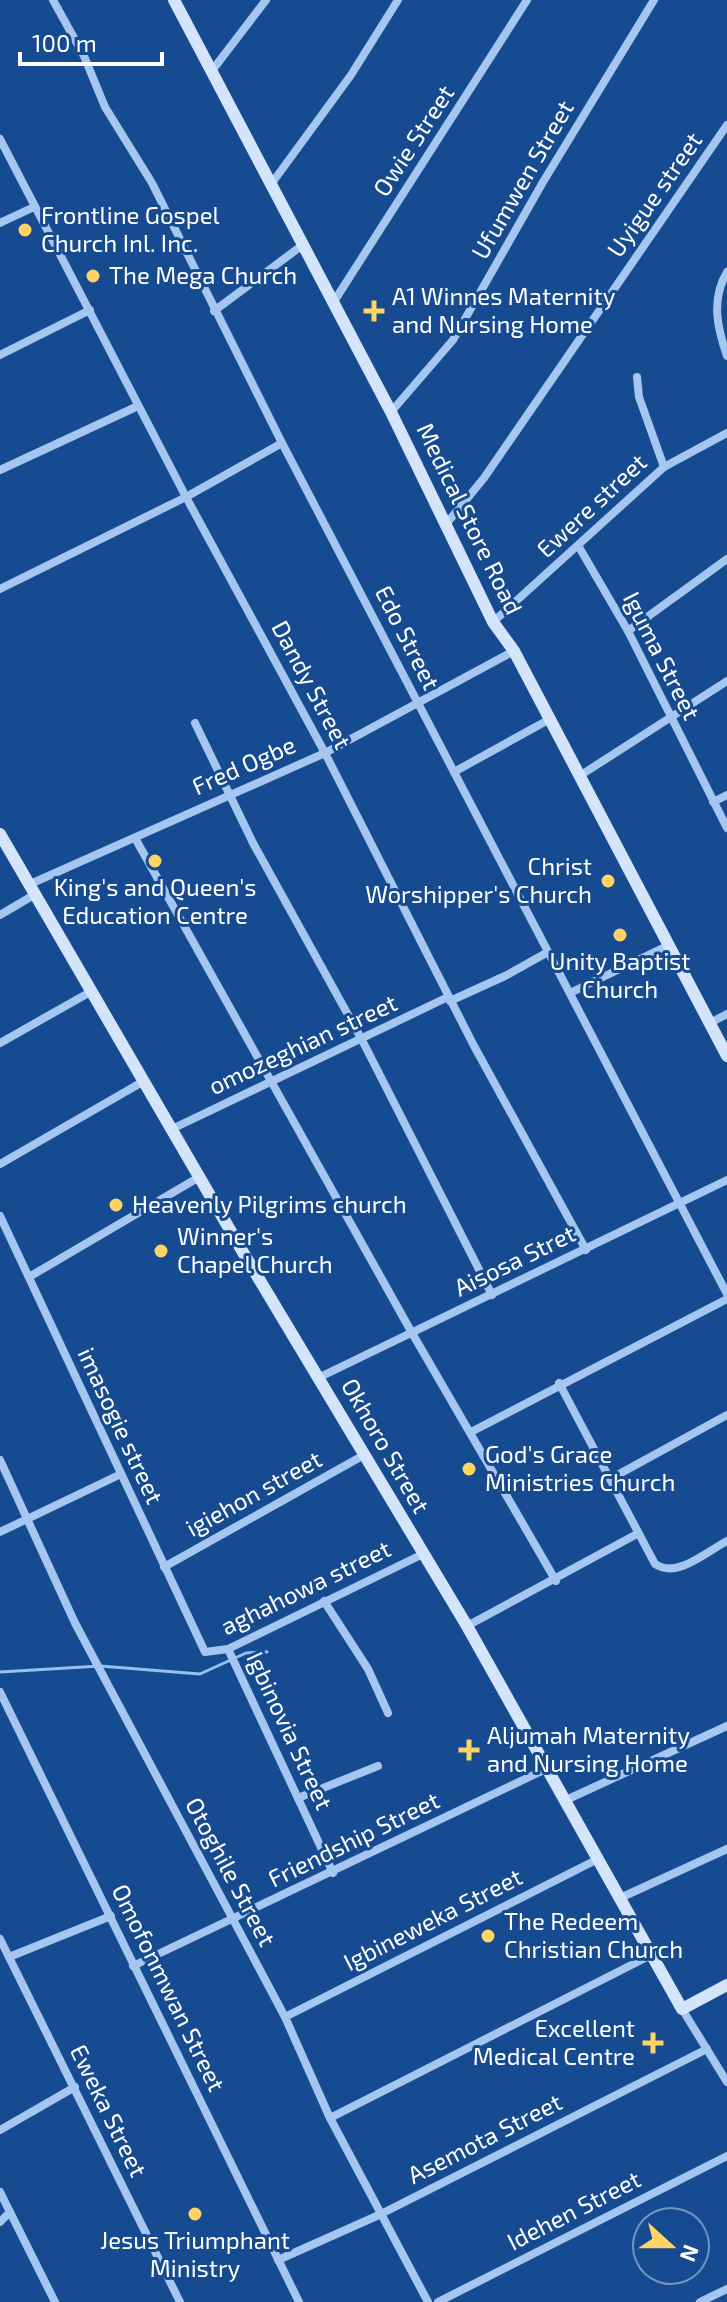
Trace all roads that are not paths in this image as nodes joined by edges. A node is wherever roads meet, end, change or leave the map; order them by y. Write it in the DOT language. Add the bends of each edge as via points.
graph roads {
  1 [pos="53,0"];
  2 [pos="174,0"];
  3 [pos="266,0"];
  4 [pos="398,0"];
  5 [pos="527,0"];
  6 [pos="654,0"];
  7 [pos="210,72"];
  8 [pos="727,125"];
  9 [pos="0,139"];
  10 [pos="272,183"];
  11 [pos="34,207"];
  12 [pos="0,223"];
  13 [pos="304,244"];
  14 [pos="727,272"];
  15 [pos="727,293"];
  16 [pos="716,295"];
  17 [pos="333,303"];
  18 [pos="90,310"];
  19 [pos="214,311"];
  20 [pos="0,355"];
  21 [pos="727,356"];
  22 [pos="637,377"];
  23 [pos="138,406"];
  24 [pos="391,412"];
  25 [pos="727,433"];
  26 [pos="282,443"];
  27 [pos="664,467"];
  28 [pos="0,470"];
  29 [pos="186,497"];
  30 [pos="447,523"];
  31 [pos="579,547"];
  32 [pos="727,559"];
  33 [pos="0,589"];
  34 [pos="493,622"];
  35 [pos="628,631"];
  36 [pos="514,651"];
  37 [pos="727,681"];
  38 [pos="418,702"];
  39 [pos="669,717"];
  40 [pos="550,719"];
  41 [pos="195,723"];
  42 [pos="325,753"];
  43 [pos="454,772"];
  44 [pos="581,775"];
  45 [pos="231,793"];
  46 [pos="727,795"];
  47 [pos="713,802"];
  48 [pos="727,828"];
  49 [pos="0,834"];
  50 [pos="135,838"];
  51 [pos="31,890"];
  52 [pos="0,915"];
  53 [pos="669,945"];
  54 [pos="548,952"];
  55 [pos="92,991"];
  56 [pos="570,993"];
  57 [pos="449,999"];
  58 [pos="727,1014"];
  59 [pos="710,1023"];
  60 [pos="362,1040"];
  61 [pos="0,1043"];
  62 [pos="727,1056"];
  63 [pos="144,1081"];
  64 [pos="274,1083"];
  65 [pos="174,1128"];
  66 [pos="0,1164"];
  67 [pos="201,1176"];
  68 [pos="727,1180"];
  69 [pos="680,1205"];
  70 [pos="0,1216"];
  71 [pos="586,1250"];
  72 [pos="29,1277"];
  73 [pos="492,1295"];
  74 [pos="727,1296"];
  75 [pos="412,1333"];
  76 [pos="320,1377"];
  77 [pos="559,1383"];
  78 [pos="727,1415"];
  79 [pos="471,1432"];
  80 [pos="364,1455"];
  81 [pos="0,1460"];
  82 [pos="121,1474"];
  83 [pos="610,1479"];
  84 [pos="29,1519"];
  85 [pos="0,1532"];
  86 [pos="637,1534"];
  87 [pos="727,1541"];
  88 [pos="423,1554"];
  89 [pos="164,1567"];
  90 [pos="556,1581"];
  91 [pos="324,1601"];
  92 [pos="467,1626"];
  93 [pos="228,1649"];
  94 [pos="205,1652"];
  95 [pos="0,1692"];
  96 [pos="388,1713"];
  97 [pos="727,1726"];
  98 [pos="378,1766"];
  99 [pos="548,1768"];
  100 [pos="298,1798"];
  101 [pos="566,1800"];
  102 [pos="727,1849"];
  103 [pos="598,1859"];
  104 [pos="333,1873"];
  105 [pos="620,1898"];
  106 [pos="111,1916"];
  107 [pos="232,1922"];
  108 [pos="0,1939"];
  109 [pos="654,1954"];
  110 [pos="9,1957"];
  111 [pos="133,1966"];
  112 [pos="727,1985"];
  113 [pos="682,2009"];
  114 [pos="285,2017"];
  115 [pos="707,2049"];
  116 [pos="727,2082"];
  117 [pos="75,2087"];
  118 [pos="330,2118"];
  119 [pos="0,2130"];
  120 [pos="727,2156"];
  121 [pos="0,2192"];
  122 [pos="10,2212"];
  123 [pos="379,2215"];
  124 [pos="0,2222"];
  125 [pos="278,2260"];
  126 [pos="727,2289"];
  127 [pos="55,2302"];
  128 [pos="180,2302"];
  129 [pos="299,2302"];
  130 [pos="428,2302"];
  131 [pos="438,2302"];
  132 [pos="700,2302"];
  1 -- 19 [label="street, Edo Street"];
  2 -- 7 [label="street, Medical Store Road"];
  3 -- 7 [label="street"];
  4 -- 10 [label="street"];
  5 -- 17 [label="street, Owie Street"];
  6 -- 24 [label="street, Ufumwen Street" via="453,340"];
  7 -- 10 [label="street, Medical Store Road"];
  8 -- 30 [label="street, Uyigue street" via="484,478"];
  9 -- 11 [label="street, Dandy Street"];
  10 -- 13 [label="street, Medical Store Road"];
  11 -- 12 [label="street"];
  11 -- 18 [label="street, Dandy Street"];
  13 -- 17 [label="street, Medical Store Road"];
  13 -- 19 [label="street"];
  14 -- 16 [label="street"];
  15 -- 16 [label="street"];
  16 -- 21 [label="street" via="719,335"];
  17 -- 24 [label="street, Medical Store Road"];
  18 -- 20 [label="street"];
  18 -- 23 [label="street, Dandy Street"];
  19 -- 26 [label="street, Edo Street"];
  22 -- 27 [label="street"];
  23 -- 28 [label="street"];
  23 -- 29 [label="street, Dandy Street"];
  24 -- 30 [label="street, Medical Store Road"];
  25 -- 27 [label="street, Ewere street"];
  26 -- 29 [label="street"];
  26 -- 38 [label="street, Edo Street"];
  27 -- 31 [label="street, Ewere street"];
  29 -- 33 [label="street"];
  29 -- 42 [label="street, Dandy Street"];
  30 -- 34 [label="street, Medical Store Road"];
  31 -- 34 [label="street, Ewere street"];
  31 -- 35 [label="street, Iguma Street"];
  32 -- 35 [label="street"];
  34 -- 36 [label="street, Medical Store Road"];
  35 -- 39 [label="street, Iguma Street"];
  36 -- 38 [label="street, Fred Ogbe"];
  36 -- 40 [label="street, Medical Store Road"];
  37 -- 39 [label="street"];
  38 -- 42 [label="street, Fred Ogbe"];
  38 -- 43 [label="street, Edo Street"];
  39 -- 44 [label="street"];
  39 -- 47 [label="street, Iguma Street"];
  40 -- 43 [label="street"];
  40 -- 44 [label="street, Medical Store Road"];
  41 -- 45 [label="street"];
  42 -- 45 [label="street, Fred Ogbe"];
  42 -- 57 [label="street, Dandy Street"];
  43 -- 54 [label="street, Edo Street"];
  44 -- 53 [label="street, Medical Store Road"];
  45 -- 50 [label="street, Fred Ogbe"];
  45 -- 60 [label="street"];
  46 -- 47 [label="street"];
  47 -- 48 [label="street, Iguma Street"];
  49 -- 51 [label="street, Okhoro Street"];
  50 -- 51 [label="street, Fred Ogbe"];
  50 -- 64 [label="street"];
  51 -- 52 [label="street, Fred Ogbe"];
  51 -- 55 [label="street, Okhoro Street"];
  53 -- 56 [label="street"];
  53 -- 59 [label="street, Medical Store Road"];
  54 -- 56 [label="street, Edo Street"];
  54 -- 57 [label="street, omozeghian street"];
  55 -- 61 [label="street"];
  55 -- 63 [label="street, Okhoro Street"];
  56 -- 69 [label="street, Edo Street"];
  57 -- 60 [label="street, omozeghian street"];
  57 -- 71 [label="street, Dandy Street"];
  58 -- 59 [label="street"];
  59 -- 62 [label="street, Medical Store Road"];
  60 -- 64 [label="street, omozeghian street"];
  60 -- 73 [label="street"];
  63 -- 65 [label="street, Okhoro Street"];
  63 -- 66 [label="street"];
  64 -- 65 [label="street, omozeghian street"];
  64 -- 75 [label="street"];
  65 -- 67 [label="street, Okhoro Street"];
  67 -- 72 [label="street"];
  67 -- 76 [label="street, Okhoro Street"];
  68 -- 69 [label="street, Aisosa Stret"];
  69 -- 71 [label="street, Aisosa Stret"];
  69 -- 74 [label="street, Edo Street"];
  70 -- 72 [label="street, imasogie street"];
  71 -- 73 [label="street, Aisosa Stret"];
  72 -- 82 [label="street, imasogie street"];
  73 -- 75 [label="street, Aisosa Stret"];
  74 -- 77 [label="street"];
  75 -- 76 [label="street, Aisosa Stret"];
  75 -- 79 [label="street"];
  76 -- 80 [label="street, Okhoro Street"];
  77 -- 79 [label="street"];
  77 -- 83 [label="street"];
  78 -- 83 [label="street"];
  79 -- 90 [label="street"];
  80 -- 88 [label="street, Okhoro Street"];
  80 -- 89 [label="street, igiehon street"];
  81 -- 84 [label="street, Otoghile Street"];
  82 -- 84 [label="street"];
  82 -- 89 [label="street, imasogie street"];
  83 -- 86 [label="street"];
  84 -- 85 [label="street"];
  84 -- 107 [label="street, Otoghile Street" via="75,1623"];
  86 -- 87 [label="street" via="663,1570 674,1570"];
  86 -- 90 [label="street"];
  88 -- 91 [label="street, aghahowa street"];
  88 -- 92 [label="street, Okhoro Street"];
  89 -- 94 [label="street, imasogie street"];
  90 -- 92 [label="street"];
  91 -- 93 [label="street, aghahowa street"];
  91 -- 96 [label="street" via="368,1669"];
  92 -- 99 [label="street, Okhoro Street"];
  93 -- 94 [label="street, aghahowa street"];
  93 -- 100 [label="street, Igbinovia Street"];
  95 -- 106 [label="street, Omofonmwan Street"];
  97 -- 101 [label="street"];
  98 -- 100 [label="street"];
  99 -- 101 [label="street, Okhoro Street"];
  99 -- 104 [label="street, Friendship Street"];
  100 -- 104 [label="street, Igbinovia Street"];
  101 -- 103 [label="street, Okhoro Street"];
  102 -- 105 [label="street"];
  103 -- 105 [label="street, Okhoro Street"];
  103 -- 114 [label="street, Igbineweka Street"];
  104 -- 107 [label="street, Friendship Street"];
  105 -- 109 [label="street, Okhoro Street"];
  106 -- 110 [label="street"];
  106 -- 111 [label="street, Omofonmwan Street"];
  107 -- 111 [label="street, Friendship Street"];
  107 -- 114 [label="street, Otoghile Street"];
  108 -- 110 [label="street, Eweka Street"];
  109 -- 113 [label="street, Okhoro Street"];
  109 -- 118 [label="street"];
  110 -- 117 [label="street, Eweka Street"];
  111 -- 125 [label="street, Omofonmwan Street"];
  112 -- 113 [label="street"];
  113 -- 115 [label="street, Okhoro Street"];
  114 -- 118 [label="street, Otoghile Street"];
  115 -- 116 [label="street, Okhoro Street"];
  115 -- 123 [label="street, Asemota Street"];
  117 -- 119 [label="street"];
  117 -- 128 [label="street, Eweka Street"];
  118 -- 123 [label="street, Otoghile Street"];
  120 -- 131 [label="street, Idehen Street"];
  121 -- 122 [label="street"];
  122 -- 124 [label="street"];
  122 -- 127 [label="street"];
  123 -- 125 [label="street, Asemota Street"];
  123 -- 130 [label="street, Otoghile Street"];
  125 -- 129 [label="street, Omofonmwan Street"];
  126 -- 132 [label="street"];
}
